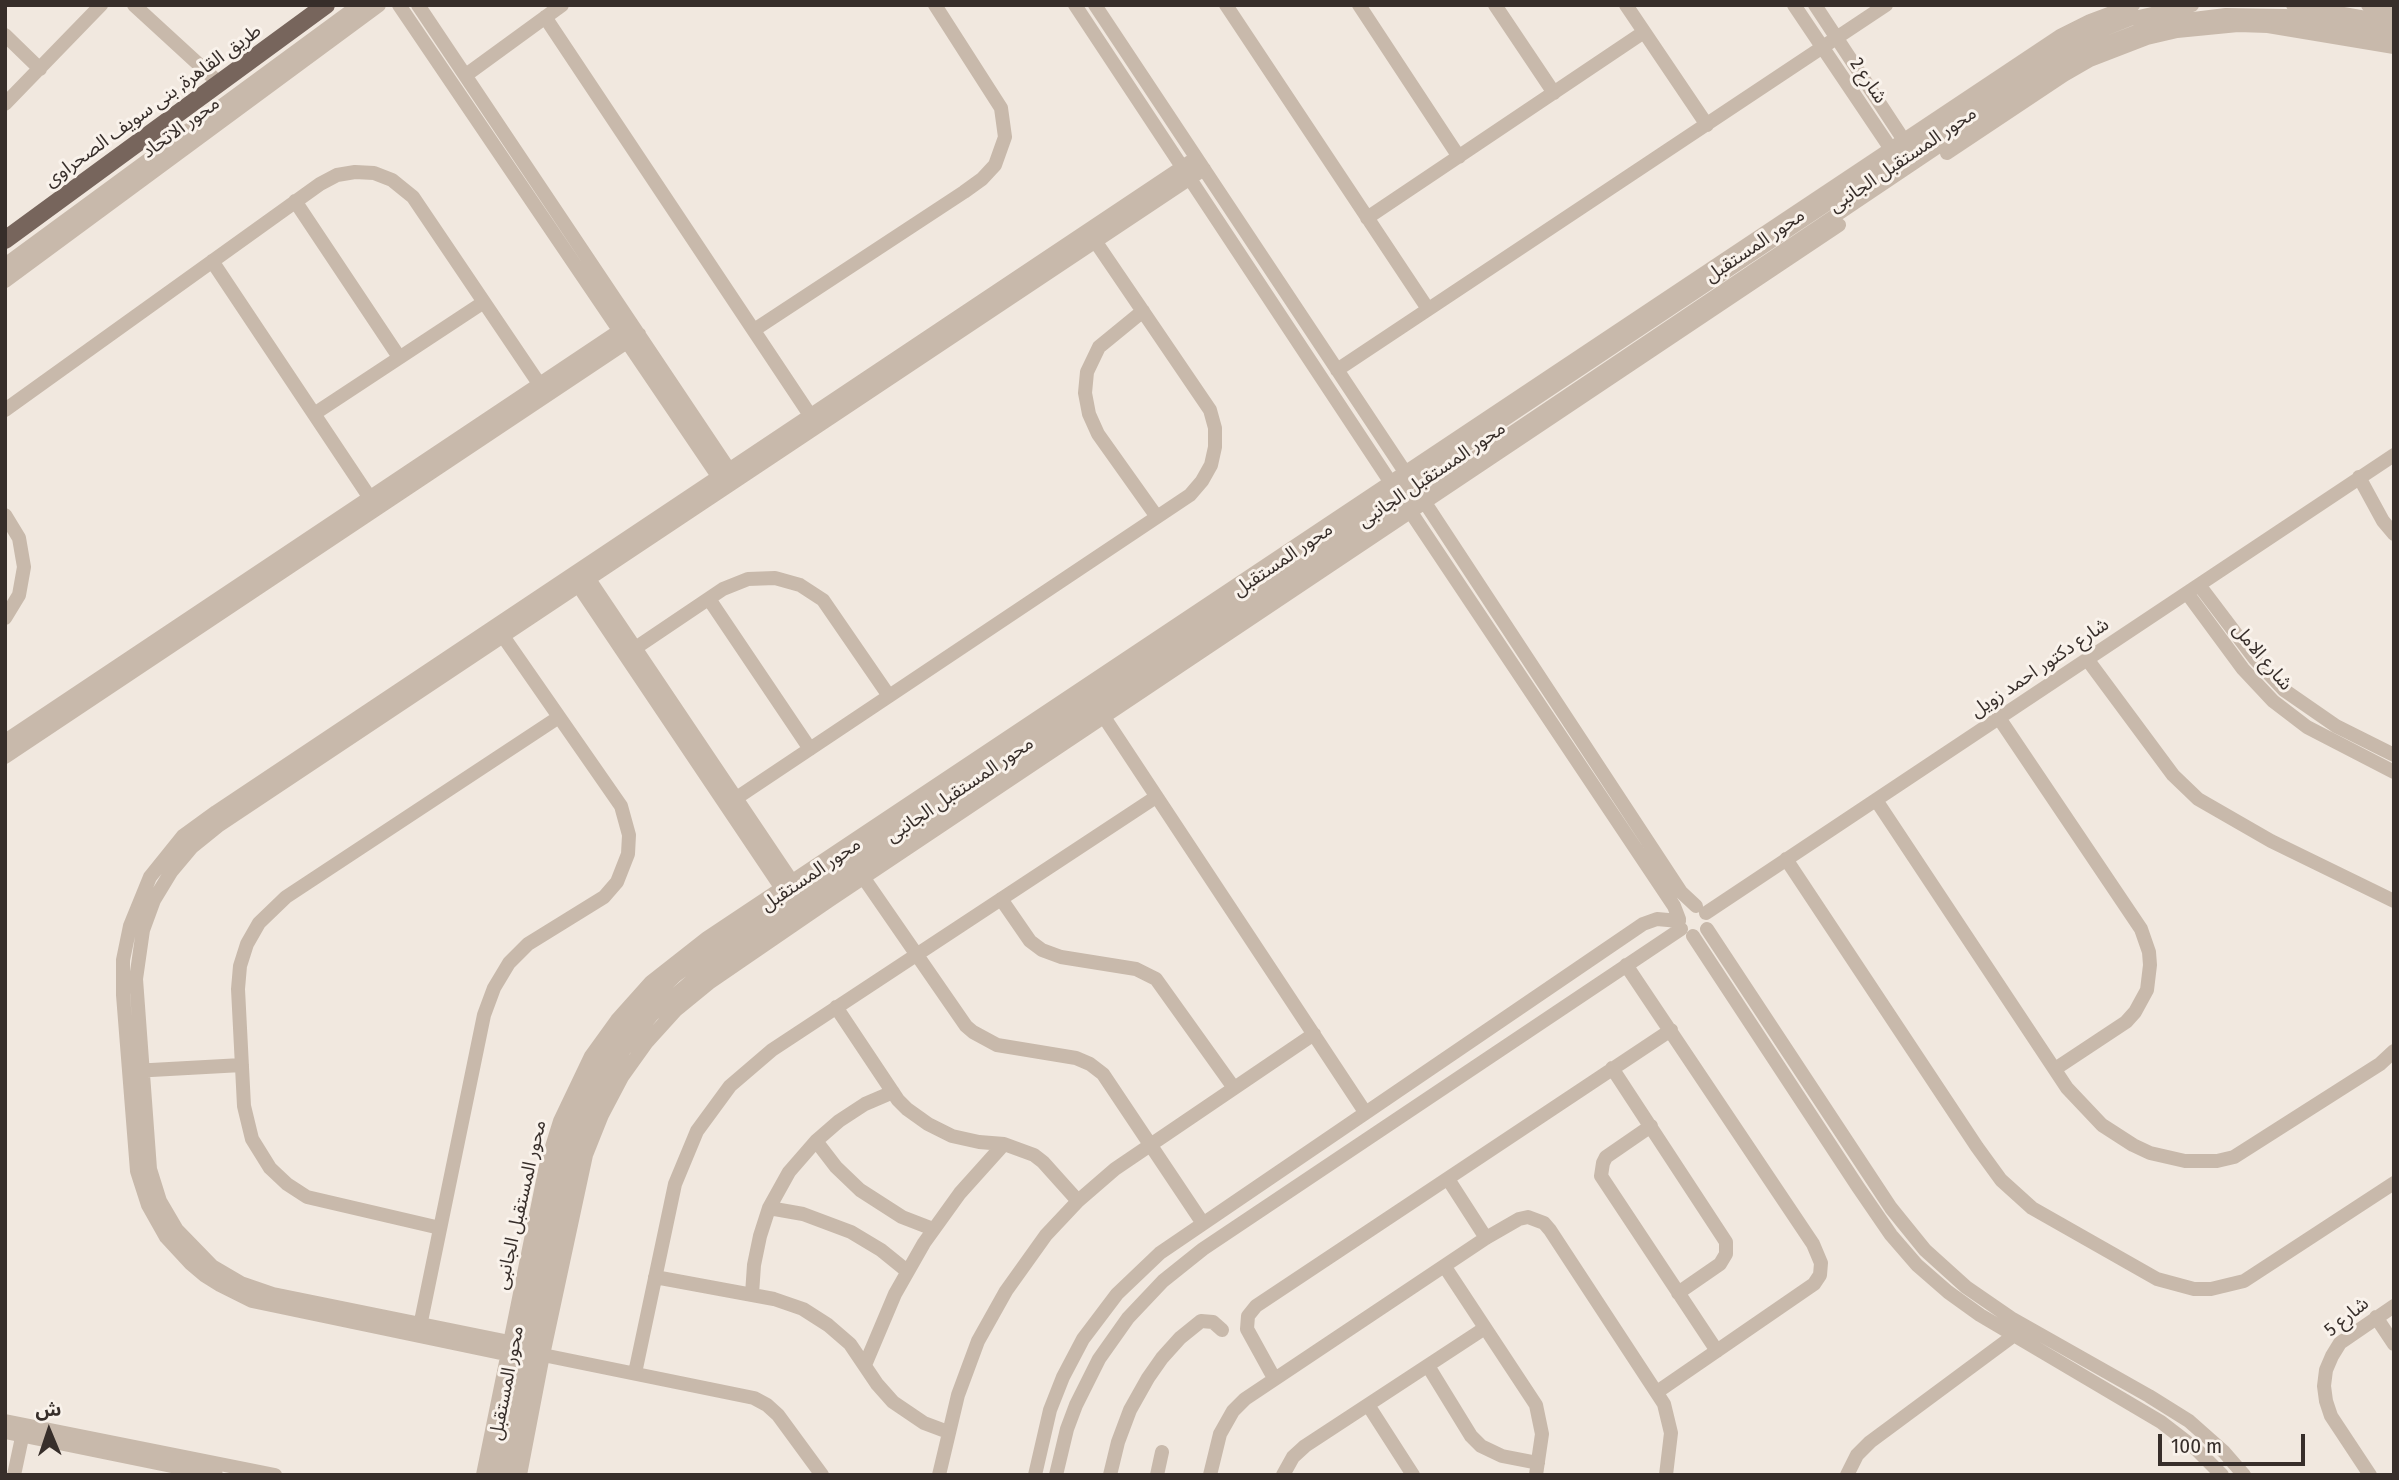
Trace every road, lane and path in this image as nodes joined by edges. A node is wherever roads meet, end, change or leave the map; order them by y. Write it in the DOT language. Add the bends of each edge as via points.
graph roads {
  1 [pos="101,5"];
  2 [pos="134,5"];
  3 [pos="326,5"];
  4 [pos="359,5"];
  5 [pos="379,5"];
  6 [pos="400,5"];
  7 [pos="418,5"];
  8 [pos="562,5"];
  9 [pos="935,5"];
  10 [pos="1075,5"];
  11 [pos="1095,5"];
  12 [pos="1226,5"];
  13 [pos="1359,5"];
  14 [pos="1495,5"];
  15 [pos="1626,5"];
  16 [pos="1794,5"];
  17 [pos="1815,5"];
  18 [pos="1886,5"];
  19 [pos="2133,5"];
  20 [pos="2192,5"];
  21 [pos="2293,5"];
  22 [pos="2368,5"];
  23 [pos="2394,10"];
  24 [pos="545,17"];
  25 [pos="2394,23"];
  26 [pos="1644,32"];
  27 [pos="5,35"];
  28 [pos="2394,36"];
  29 [pos="1837,38"];
  30 [pos="1823,47"];
  31 [pos="2394,47"];
  32 [pos="40,69"];
  33 [pos="466,75"];
  34 [pos="219,83"];
  35 [pos="1554,93"];
  36 [pos="5,104"];
  37 [pos="1706,125"];
  38 [pos="1914,155"];
  39 [pos="1459,157"];
  40 [pos="1200,163"];
  41 [pos="1901,163"];
  42 [pos="1185,174"];
  43 [pos="295,201"];
  44 [pos="1367,218"];
  45 [pos="1091,236"];
  46 [pos="5,240"];
  47 [pos="212,261"];
  48 [pos="5,265"];
  49 [pos="5,281"];
  50 [pos="484,302"];
  51 [pos="1428,309"];
  52 [pos="1143,311"];
  53 [pos="754,330"];
  54 [pos="630,332"];
  55 [pos="399,357"];
  56 [pos="1337,370"];
  57 [pos="543,390"];
  58 [pos="5,410"];
  59 [pos="314,414"];
  60 [pos="814,421"];
  61 [pos="2394,455"];
  62 [pos="2359,477"];
  63 [pos="728,479"];
  64 [pos="1415,488"];
  65 [pos="1401,497"];
  66 [pos="373,503"];
  67 [pos="5,515"];
  68 [pos="1157,517"];
  69 [pos="2394,534"];
  70 [pos="580,577"];
  71 [pos="2193,589"];
  72 [pos="709,599"];
  73 [pos="5,618"];
  74 [pos="499,631"];
  75 [pos="630,652"];
  76 [pos="2088,659"];
  77 [pos="889,696"];
  78 [pos="559,717"];
  79 [pos="1104,717"];
  80 [pos="1999,718"];
  81 [pos="5,741"];
  82 [pos="810,748"];
  83 [pos="2394,755"];
  84 [pos="5,757"];
  85 [pos="2394,772"];
  86 [pos="1156,797"];
  87 [pos="1876,800"];
  88 [pos="731,801"];
  89 [pos="1618,811"];
  90 [pos="1786,859"];
  91 [pos="863,877"];
  92 [pos="794,895"];
  93 [pos="826,895"];
  94 [pos="1002,899"];
  95 [pos="2394,901"];
  96 [pos="1701,910"];
  97 [pos="1683,926"];
  98 [pos="1707,929"];
  99 [pos="917,954"];
  100 [pos="1626,965"];
  101 [pos="836,1007"];
  102 [pos="1671,1030"];
  103 [pos="1314,1034"];
  104 [pos="2394,1051"];
  105 [pos="242,1065"];
  106 [pos="1612,1068"];
  107 [pos="2055,1069"];
  108 [pos="135,1071"];
  109 [pos="1234,1088"];
  110 [pos="892,1092"];
  111 [pos="1371,1108"];
  112 [pos="1390,1123"];
  113 [pos="1651,1126"];
  114 [pos="816,1141"];
  115 [pos="1004,1144"];
  116 [pos="1151,1144"];
  117 [pos="1448,1178"];
  118 [pos="2394,1183"];
  119 [pos="1078,1201"];
  120 [pos="769,1208"];
  121 [pos="1202,1222"];
  122 [pos="440,1228"];
  123 [pos="933,1229"];
  124 [pos="1486,1238"];
  125 [pos="1444,1267"];
  126 [pos="907,1271"];
  127 [pos="655,1277"];
  128 [pos="1678,1293"];
  129 [pos="752,1294"];
  130 [pos="2394,1306"];
  131 [pos="2376,1317"];
  132 [pos="1485,1328"];
  133 [pos="419,1330"];
  134 [pos="1223,1330"];
  135 [pos="2013,1336"];
  136 [pos="2394,1344"];
  137 [pos="523,1351"];
  138 [pos="1717,1351"];
  139 [pos="865,1365"];
  140 [pos="1428,1366"];
  141 [pos="635,1373"];
  142 [pos="1274,1378"];
  143 [pos="1657,1392"];
  144 [pos="1368,1405"];
  145 [pos="5,1421"];
  146 [pos="24,1430"];
  147 [pos="5,1432"];
  148 [pos="948,1432"];
  149 [pos="1162,1452"];
  150 [pos="1537,1469"];
  151 [pos="14,1475"];
  152 [pos="216,1475"];
  153 [pos="275,1475"];
  154 [pos="483,1475"];
  155 [pos="494,1475"];
  156 [pos="508,1475"];
  157 [pos="520,1475"];
  158 [pos="822,1475"];
  159 [pos="939,1475"];
  160 [pos="1035,1475"];
  161 [pos="1056,1475"];
  162 [pos="1110,1475"];
  163 [pos="1157,1475"];
  164 [pos="1210,1475"];
  165 [pos="1283,1475"];
  166 [pos="1413,1475"];
  167 [pos="1666,1475"];
  168 [pos="1847,1475"];
  169 [pos="2222,1475"];
  170 [pos="2244,1475"];
  171 [pos="2370,1475"];
  1 -- 32 [label="street"];
  2 -- 34 [label="street"];
  3 -- 34 [label="main road, طريق القاهرة, بنى سويف الصحراوى"];
  4 -- 48 [label="street, محور الاتحاد"];
  5 -- 49 [label="street, محور الاتحاد"];
  6 -- 54 [label="street"];
  7 -- 33 [label="street"];
  8 -- 24 [label="street"];
  9 -- 53 [label="street" via="1001,108 1005,137 995,165 964,192"];
  10 -- 42 [label="street"];
  11 -- 40 [label="street"];
  12 -- 44 [label="street"];
  13 -- 39 [label="street"];
  14 -- 35 [label="street"];
  15 -- 26 [label="street"];
  16 -- 30 [label="street, شارع 2"];
  17 -- 29 [label="street, شارع 2"];
  18 -- 29 [label="street"];
  19 -- 38 [label="street, محور المستقبل الجانبى" via="2060,36"];
  20 -- 38 [label="street" via="2130,19 2079,39"];
  21 -- 25 [label="street"];
  22 -- 23 [label="street"];
  24 -- 33 [label="street"];
  24 -- 53 [label="street"];
  26 -- 35 [label="street"];
  26 -- 37 [label="street"];
  27 -- 32 [label="street"];
  28 -- 38 [label="street" via="2256,14 2197,18 2141,30 2061,64"];
  29 -- 30 [label="street"];
  29 -- 38 [label="street, شارع 2"];
  30 -- 37 [label="street"];
  30 -- 41 [label="street, شارع 2"];
  31 -- 38 [label="street, محور المستقبل الجانبى" via="2258,25 2207,26 2147,38 2109,52"];
  32 -- 36 [label="street"];
  33 -- 54 [label="street"];
  34 -- 46 [label="main road, طريق القاهرة, بنى سويف الصحراوى"];
  35 -- 39 [label="street"];
  37 -- 51 [label="street"];
  38 -- 41 [label="street, محور المستقبل الجانبى"];
  38 -- 41 [label="street"];
  39 -- 44 [label="street"];
  40 -- 42 [label="street"];
  40 -- 56 [label="street"];
  41 -- 64 [label="street, محور المستقبل الجانبى"];
  41 -- 64 [label="street, محور المستقبل الجانبى"];
  42 -- 45 [label="street"];
  42 -- 65 [label="street"];
  43 -- 47 [label="street"];
  43 -- 50 [label="street" via="346,173 365,172 392,180 413,197"];
  43 -- 55 [label="street"];
  44 -- 51 [label="street"];
  45 -- 52 [label="street"];
  45 -- 60 [label="street"];
  47 -- 58 [label="street"];
  47 -- 59 [label="street"];
  50 -- 55 [label="street"];
  50 -- 57 [label="street"];
  51 -- 56 [label="street"];
  52 -- 68 [label="street" via="1099,347 1087,372 1085,393 1098,434"];
  52 -- 68 [label="street" via="1206,402 1216,438 1211,465 1202,481"];
  53 -- 60 [label="street"];
  54 -- 57 [label="street"];
  54 -- 63 [label="street"];
  55 -- 59 [label="street"];
  56 -- 64 [label="street"];
  57 -- 66 [label="street"];
  59 -- 66 [label="street"];
  60 -- 63 [label="street"];
  61 -- 62 [label="street, شارع دكتور احمد زويل"];
  62 -- 69 [label="street"];
  62 -- 71 [label="street, شارع دكتور احمد زويل"];
  63 -- 70 [label="street"];
  64 -- 65 [label="street, محور المستقبل الجانبى"];
  64 -- 65 [label="street, محور المستقبل"];
  64 -- 89 [label="street"];
  65 -- 79 [label="street, محور المستقبل الجانبى"];
  65 -- 89 [label="street"];
  65 -- 92 [label="street, محور المستقبل"];
  65 -- 93 [label="street, محور المستقبل"];
  66 -- 81 [label="street"];
  66 -- 84 [label="street"];
  67 -- 73 [label="street" via="19,538 24,567 19,595"];
  68 -- 77 [label="street"];
  70 -- 74 [label="street"];
  70 -- 75 [label="street"];
  71 -- 76 [label="street, شارع دكتور احمد زويل"];
  71 -- 83 [label="street, شارع الامل" via="2284,690 2327,721"];
  71 -- 85 [label="street, شارع الامل" via="2244,669 2273,701 2307,727"];
  72 -- 75 [label="street"];
  72 -- 77 [label="street" via="731,585 757,578 783,580 808,589 822,600"];
  72 -- 82 [label="street"];
  74 -- 78 [label="street"];
  74 -- 108 [label="street" via="218,826 181,859 154,900 139,946"];
  75 -- 88 [label="street"];
  76 -- 80 [label="street, شارع دكتور احمد زويل"];
  76 -- 95 [label="street" via="2173,775 2198,799 2282,847"];
  77 -- 82 [label="street"];
  78 -- 105 [label="street" via="267,913 240,966"];
  78 -- 122 [label="street" via="621,806 629,835 626,864 604,897 528,944 494,988 484,1015"];
  79 -- 86 [label="street"];
  79 -- 91 [label="street, محور المستقبل الجانبى"];
  80 -- 87 [label="street, شارع دكتور احمد زويل"];
  80 -- 107 [label="street" via="2141,929 2149,952 2147,990 2135,1012"];
  82 -- 88 [label="street"];
  86 -- 94 [label="street"];
  86 -- 103 [label="street"];
  87 -- 90 [label="street, شارع دكتور احمد زويل"];
  87 -- 107 [label="street"];
  88 -- 92 [label="street"];
  89 -- 96 [label="street" via="1681,892"];
  89 -- 97 [label="street"];
  90 -- 96 [label="street, شارع دكتور احمد زويل"];
  90 -- 118 [label="street" via="2001,1180 2032,1208 2157,1279 2194,1289 2244,1281"];
  91 -- 93 [label="street, محور المستقبل الجانبى"];
  91 -- 99 [label="street"];
  92 -- 93 [label="street, محور المستقبل"];
  92 -- 137 [label="street, محور المستقبل" via="652,1015 612,1069 575,1150"];
  92 -- 137 [label="street, محور المستقبل الجانبى" via="669,966 629,1005 591,1056 552,1143"];
  93 -- 137 [label="street, محور المستقبل الجانبى" via="692,996 654,1034 622,1077 586,1155"];
  94 -- 99 [label="street"];
  94 -- 109 [label="street" via="1030,941 1042,950 1136,969 1156,979"];
  96 -- 97 [label="street" via="1685,909"];
  96 -- 98 [label="street" via="1709,919"];
  97 -- 98 [label="street" via="1701,934"];
  97 -- 100 [label="street"];
  97 -- 111 [label="street" via="1657,919 1643,924"];
  97 -- 135 [label="street" via="1891,1235 1948,1292"];
  98 -- 170 [label="street" via="1891,1208 1926,1250 1966,1287 2011,1318 2175,1412 2207,1436"];
  99 -- 101 [label="street"];
  99 -- 116 [label="street" via="973,1032 997,1045 1090,1064 1108,1079"];
  100 -- 102 [label="street"];
  100 -- 112 [label="street"];
  101 -- 110 [label="street"];
  101 -- 127 [label="street" via="758,1061 707,1115 675,1184"];
  102 -- 106 [label="street"];
  102 -- 138 [label="street" via="1813,1244 1821,1263 1814,1284"];
  103 -- 109 [label="street"];
  103 -- 111 [label="street"];
  104 -- 107 [label="street" via="2262,1141 2234,1157 2203,1162 2150,1153 2118,1135 2087,1111"];
  105 -- 108 [label="street"];
  105 -- 122 [label="street" via="244,1106 252,1139 270,1168 287,1184 307,1197"];
  106 -- 113 [label="street"];
  106 -- 117 [label="street"];
  108 -- 133 [label="street" via="134,1153 142,1188 162,1229 191,1264 220,1286 252,1301"];
  109 -- 116 [label="street"];
  110 -- 114 [label="street" via="851,1112"];
  110 -- 115 [label="street" via="907,1109 940,1130 964,1140"];
  111 -- 112 [label="street"];
  111 -- 121 [label="street"];
  112 -- 161 [label="street" via="1203,1249 1146,1299 1090,1376 1068,1429"];
  113 -- 128 [label="street" via="1726,1242 1720,1264"];
  113 -- 128 [label="street" via="1606,1157 1601,1176"];
  114 -- 120 [label="street" via="789,1172"];
  114 -- 123 [label="street" via="860,1190 902,1217"];
  115 -- 119 [label="street" via="1043,1162"];
  115 -- 123 [label="street"];
  116 -- 119 [label="street"];
  116 -- 121 [label="street"];
  117 -- 124 [label="street"];
  117 -- 142 [label="street" via="1252,1311 1247,1329"];
  119 -- 148 [label="street" via="1032,1253 996,1307 971,1359"];
  120 -- 126 [label="street" via="803,1214 851,1232"];
  120 -- 129 [label="street" via="756,1250"];
  121 -- 160 [label="street" via="1144,1267 1083,1339 1050,1410"];
  122 -- 133 [label="street"];
  123 -- 126 [label="street"];
  124 -- 125 [label="street"];
  124 -- 143 [label="street" via="1519,1219 1544,1223"];
  125 -- 132 [label="street"];
  125 -- 142 [label="street"];
  126 -- 139 [label="street"];
  127 -- 129 [label="street"];
  127 -- 141 [label="street"];
  128 -- 138 [label="street"];
  129 -- 139 [label="street" via="816,1316 850,1344"];
  130 -- 131 [label="street, شارع 5"];
  131 -- 136 [label="street"];
  131 -- 171 [label="street, شارع 5" via="2340,1343 2326,1370 2324,1386 2331,1416"];
  132 -- 140 [label="street"];
  132 -- 150 [label="street" via="1539,1414 1542,1434"];
  133 -- 137 [label="street"];
  134 -- 162 [label="street" via="1213,1322 1201,1321 1162,1358 1130,1410"];
  135 -- 168 [label="street" via="1870,1442"];
  135 -- 169 [label="street" via="2161,1422"];
  137 -- 141 [label="street"];
  137 -- 154 [label="street, محور المستقبل الجانبى"];
  137 -- 155 [label="street, محور المستقبل"];
  137 -- 156 [label="street, محور المستقبل"];
  137 -- 157 [label="street, محور المستقبل الجانبى"];
  138 -- 143 [label="street"];
  139 -- 148 [label="street" via="884,1393 903,1410"];
  140 -- 144 [label="street"];
  140 -- 150 [label="street" via="1481,1447"];
  141 -- 158 [label="street" via="761,1401 778,1415"];
  142 -- 164 [label="street" via="1245,1399 1227,1420 1216,1443"];
  143 -- 167 [label="street" via="1671,1433"];
  144 -- 165 [label="street" via="1299,1451"];
  144 -- 166 [label="street"];
  145 -- 146 [label="street"];
  146 -- 147 [label="street"];
  146 -- 151 [label="street"];
  146 -- 152 [label="street"];
  146 -- 153 [label="street"];
  148 -- 159 [label="street"];
  149 -- 163 [label="street"];
}
